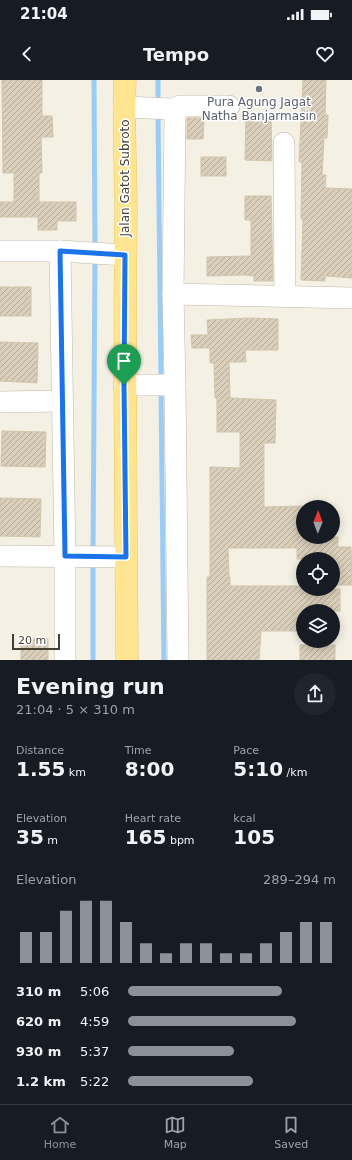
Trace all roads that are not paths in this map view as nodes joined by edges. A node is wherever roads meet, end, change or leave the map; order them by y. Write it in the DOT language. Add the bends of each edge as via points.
graph roads {
  1 [pos="125,80"];
  2 [pos="230,106"];
  3 [pos="124,107"];
  4 [pos="162,109"];
  5 [pos="284,143"];
  6 [pos="0,251"];
  7 [pos="60,251"];
  8 [pos="118,255"];
  9 [pos="173,294"];
  10 [pos="285,296"];
  11 [pos="352,298"];
  12 [pos="124,385"];
  13 [pos="164,385"];
  14 [pos="62,401"];
  15 [pos="0,402"];
  16 [pos="0,556"];
  17 [pos="74,556"];
  18 [pos="126,557"];
  19 [pos="65,660"];
  20 [pos="127,660"];
  21 [pos="178,660"];
  1 -- 3 [label="main road, Jalan Gatot Subroto"];
  2 -- 4 [label="street" via="180,106"];
  3 -- 4 [label="street"];
  3 -- 8 [label="main road, Jalan Gatot Subroto" via="126,192"];
  4 -- 9 [label="street" via="175,114"];
  5 -- 10 [label="street"];
  6 -- 7 [label="street"];
  7 -- 8 [label="street"];
  7 -- 14 [label="street"];
  8 -- 12 [label="main road, Jalan Gatot Subroto"];
  9 -- 10 [label="street"];
  9 -- 13 [label="street"];
  10 -- 11 [label="street"];
  12 -- 13 [label="street"];
  12 -- 18 [label="main road, Jalan Gatot Subroto"];
  13 -- 21 [label="street"];
  14 -- 15 [label="street"];
  14 -- 17 [label="street"];
  16 -- 17 [label="street"];
  17 -- 18 [label="street"];
  17 -- 19 [label="street"];
  18 -- 20 [label="main road, Jalan Gatot Subroto"];
}
